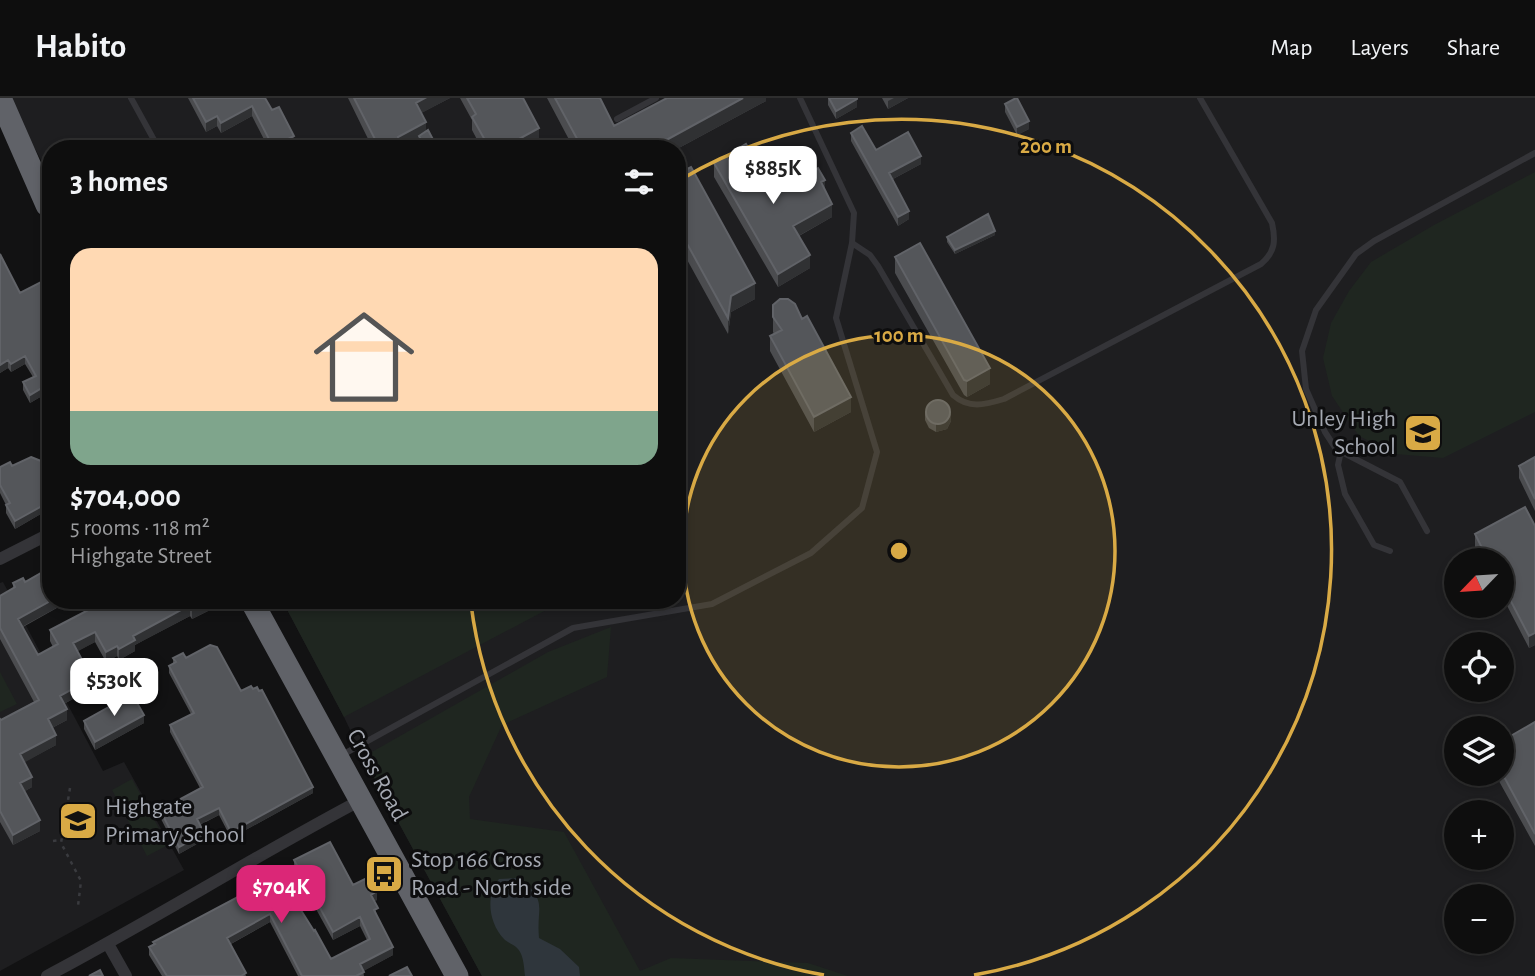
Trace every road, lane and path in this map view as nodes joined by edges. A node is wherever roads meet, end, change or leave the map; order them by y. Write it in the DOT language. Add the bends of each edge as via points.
graph roads {
  1 [pos="1,98"];
  2 [pos="131,98"];
  3 [pos="656,98"];
  4 [pos="800,98"];
  5 [pos="1200,98"];
  6 [pos="617,119"];
  7 [pos="0,123"];
  8 [pos="154,140"];
  9 [pos="1535,153"];
  10 [pos="42,193"];
  11 [pos="42,197"];
  12 [pos="852,243"];
  13 [pos="1340,452"];
  14 [pos="1427,531"];
  15 [pos="42,538"];
  16 [pos="1390,551"];
  17 [pos="0,559"];
  18 [pos="686,608"];
  19 [pos="256,609"];
  20 [pos="683,609"];
  21 [pos="338,758"];
  22 [pos="70,788"];
  23 [pos="361,800"];
  24 [pos="62,840"];
  25 [pos="53,841"];
  26 [pos="78,906"];
  27 [pos="108,944"];
  28 [pos="47,976"];
  29 [pos="125,976"];
  30 [pos="457,976"];
  1 -- 10 [label="highway"];
  2 -- 8 [label="lane"];
  3 -- 6 [label="lane"];
  4 -- 12 [label="lane" via="854,213"];
  5 -- 12 [label="lane" via="1272,223 1275,238 1270,256 1004,399 977,405 953,395 878,266"];
  7 -- 11 [label="highway"];
  9 -- 13 [label="lane" via="1374,241 1356,254 1316,310 1302,351 1306,389 1325,432"];
  12 -- 18 [label="lane" via="836,318 877,452 862,508 811,553 712,604"];
  13 -- 14 [label="lane" via="1400,482"];
  13 -- 16 [label="lane" via="1338,465 1345,494 1374,545"];
  15 -- 17 [label="street"];
  19 -- 21 [label="highway, Cross Road"];
  20 -- 21 [label="lane" via="573,628"];
  21 -- 23 [label="highway, Cross Road"];
  22 -- 24 [label="path"];
  23 -- 27 [label="street"];
  23 -- 30 [label="highway, Cross Road"];
  24 -- 25 [label="path"];
  24 -- 26 [label="path" via="82,881"];
  27 -- 28 [label="street"];
  27 -- 29 [label="street"];
}
